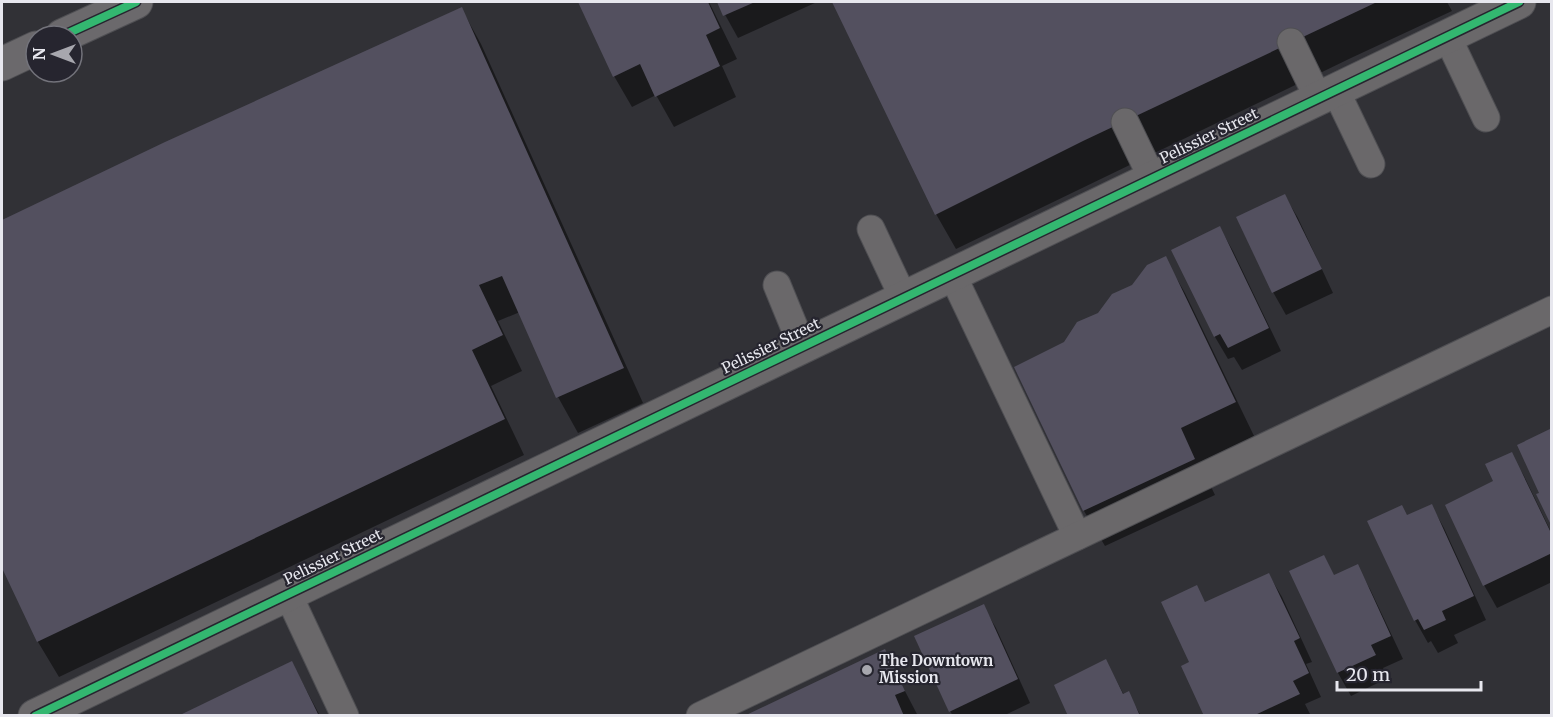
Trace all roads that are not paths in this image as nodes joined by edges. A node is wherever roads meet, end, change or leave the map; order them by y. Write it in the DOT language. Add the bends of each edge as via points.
graph roads {
  1 [pos="136,2"];
  2 [pos="1510,3"];
  3 [pos="84,26"];
  4 [pos="1447,36"];
  5 [pos="1291,42"];
  6 [pos="24,54"];
  7 [pos="2,64"];
  8 [pos="1326,94"];
  9 [pos="1486,118"];
  10 [pos="1125,122"];
  11 [pos="1371,164"];
  12 [pos="1152,178"];
  13 [pos="871,229"];
  14 [pos="952,274"];
  15 [pos="777,285"];
  16 [pos="903,297"];
  17 [pos="1551,310"];
  18 [pos="802,346"];
  19 [pos="1077,536"];
  20 [pos="288,594"];
  21 [pos="35,716"];
  22 [pos="345,716"];
  23 [pos="700,716"];
  1 -- 3 [label="main road"];
  2 -- 4 [label="street, Pelissier Street"];
  4 -- 8 [label="street, Pelissier Street"];
  4 -- 9 [label="lane"];
  5 -- 8 [label="lane"];
  6 -- 7 [label="main road"];
  8 -- 11 [label="lane"];
  8 -- 12 [label="street, Pelissier Street"];
  10 -- 12 [label="lane"];
  12 -- 14 [label="street, Pelissier Street"];
  13 -- 16 [label="lane"];
  14 -- 16 [label="street, Pelissier Street"];
  14 -- 19 [label="lane"];
  15 -- 18 [label="lane"];
  16 -- 18 [label="street, Pelissier Street"];
  17 -- 19 [label="lane"];
  18 -- 20 [label="street, Pelissier Street"];
  19 -- 23 [label="lane"];
  20 -- 21 [label="street, Pelissier Street"];
  20 -- 22 [label="lane"];
}
